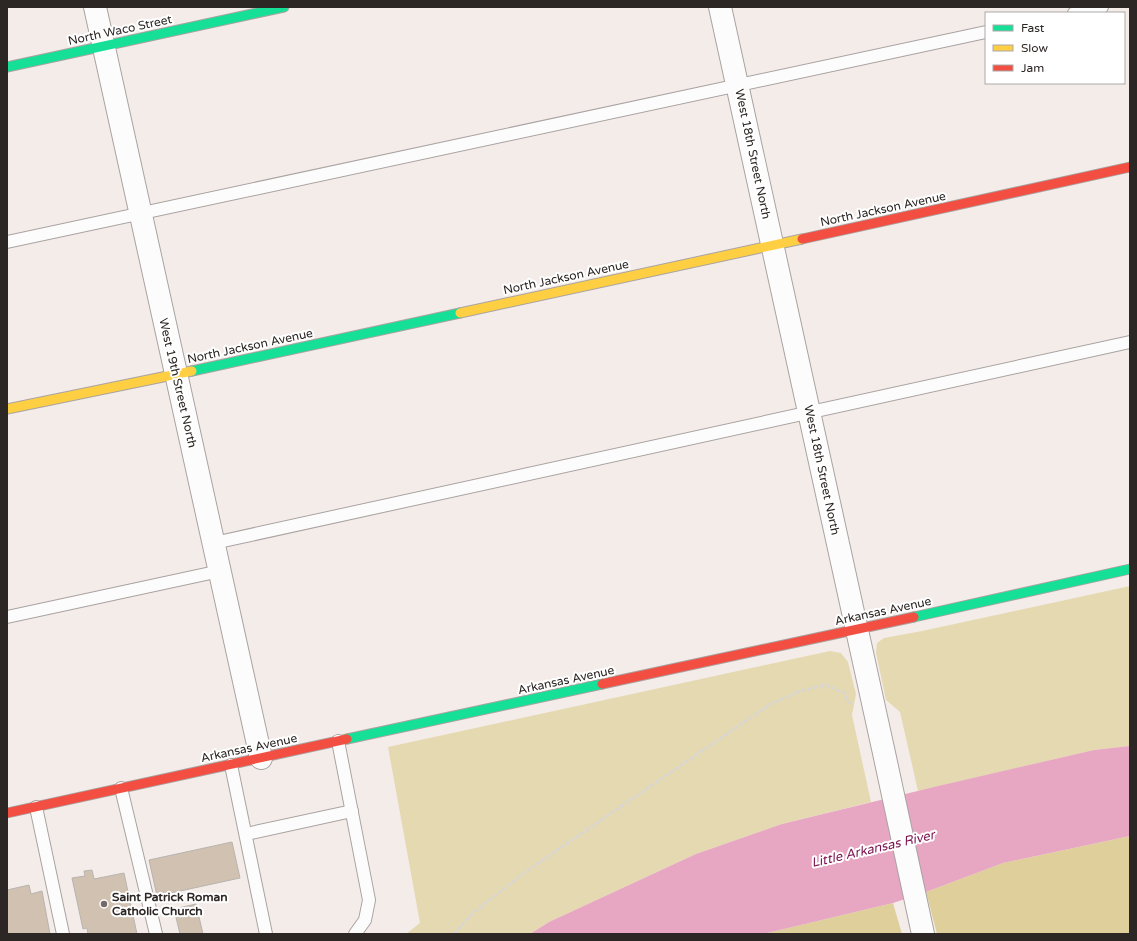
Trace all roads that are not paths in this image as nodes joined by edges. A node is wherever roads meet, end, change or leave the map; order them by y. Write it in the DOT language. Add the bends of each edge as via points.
graph roads {
  1 [pos="96,7"];
  2 [pos="284,7"];
  3 [pos="720,7"];
  4 [pos="1102,7"];
  5 [pos="1079,12"];
  6 [pos="985,32"];
  7 [pos="104,46"];
  8 [pos="7,67"];
  9 [pos="738,85"];
  10 [pos="1130,167"];
  11 [pos="141,214"];
  12 [pos="7,242"];
  13 [pos="773,245"];
  14 [pos="1130,342"];
  15 [pos="176,374"];
  16 [pos="7,409"];
  17 [pos="810,412"];
  18 [pos="214,543"];
  19 [pos="1130,569"];
  20 [pos="220,571"];
  21 [pos="7,617"];
  22 [pos="857,629"];
  23 [pos="338,741"];
  24 [pos="261,758"];
  25 [pos="231,764"];
  26 [pos="121,788"];
  27 [pos="36,807"];
  28 [pos="352,811"];
  29 [pos="7,813"];
  30 [pos="246,834"];
  31 [pos="922,933"];
  32 [pos="63,934"];
  33 [pos="156,934"];
  34 [pos="266,934"];
  35 [pos="355,934"];
  1 -- 7 [label="street, West 19th Street North"];
  2 -- 7 [label="street, North Waco Street"];
  3 -- 9 [label="street, West 18th Street North"];
  4 -- 5 [label="lane"];
  6 -- 9 [label="lane"];
  7 -- 8 [label="street, North Waco Street"];
  7 -- 11 [label="street, West 19th Street North"];
  9 -- 11 [label="lane"];
  9 -- 13 [label="street, West 18th Street North"];
  10 -- 13 [label="street, North Jackson Avenue"];
  11 -- 12 [label="lane"];
  11 -- 15 [label="street, West 19th Street North"];
  13 -- 15 [label="street, North Jackson Avenue"];
  13 -- 17 [label="street, West 18th Street North"];
  14 -- 17 [label="lane"];
  15 -- 16 [label="street, North Jackson Avenue"];
  15 -- 18 [label="street, West 19th Street North"];
  17 -- 18 [label="lane"];
  17 -- 22 [label="street, West 18th Street North"];
  18 -- 20 [label="street, West 19th Street North"];
  19 -- 22 [label="street, Arkansas Avenue"];
  20 -- 21 [label="lane"];
  20 -- 24 [label="street, West 19th Street North"];
  22 -- 23 [label="street, Arkansas Avenue"];
  22 -- 31 [label="street, West 18th Street North"];
  23 -- 24 [label="street, Arkansas Avenue"];
  23 -- 28 [label="lane"];
  24 -- 25 [label="street, Arkansas Avenue"];
  25 -- 26 [label="street, Arkansas Avenue"];
  25 -- 30 [label="lane"];
  26 -- 27 [label="street, Arkansas Avenue"];
  26 -- 33 [label="lane"];
  27 -- 29 [label="street, Arkansas Avenue"];
  27 -- 32 [label="lane"];
  28 -- 30 [label="lane"];
  28 -- 35 [label="lane" via="369,900 365,920"];
  30 -- 34 [label="lane"];
}
